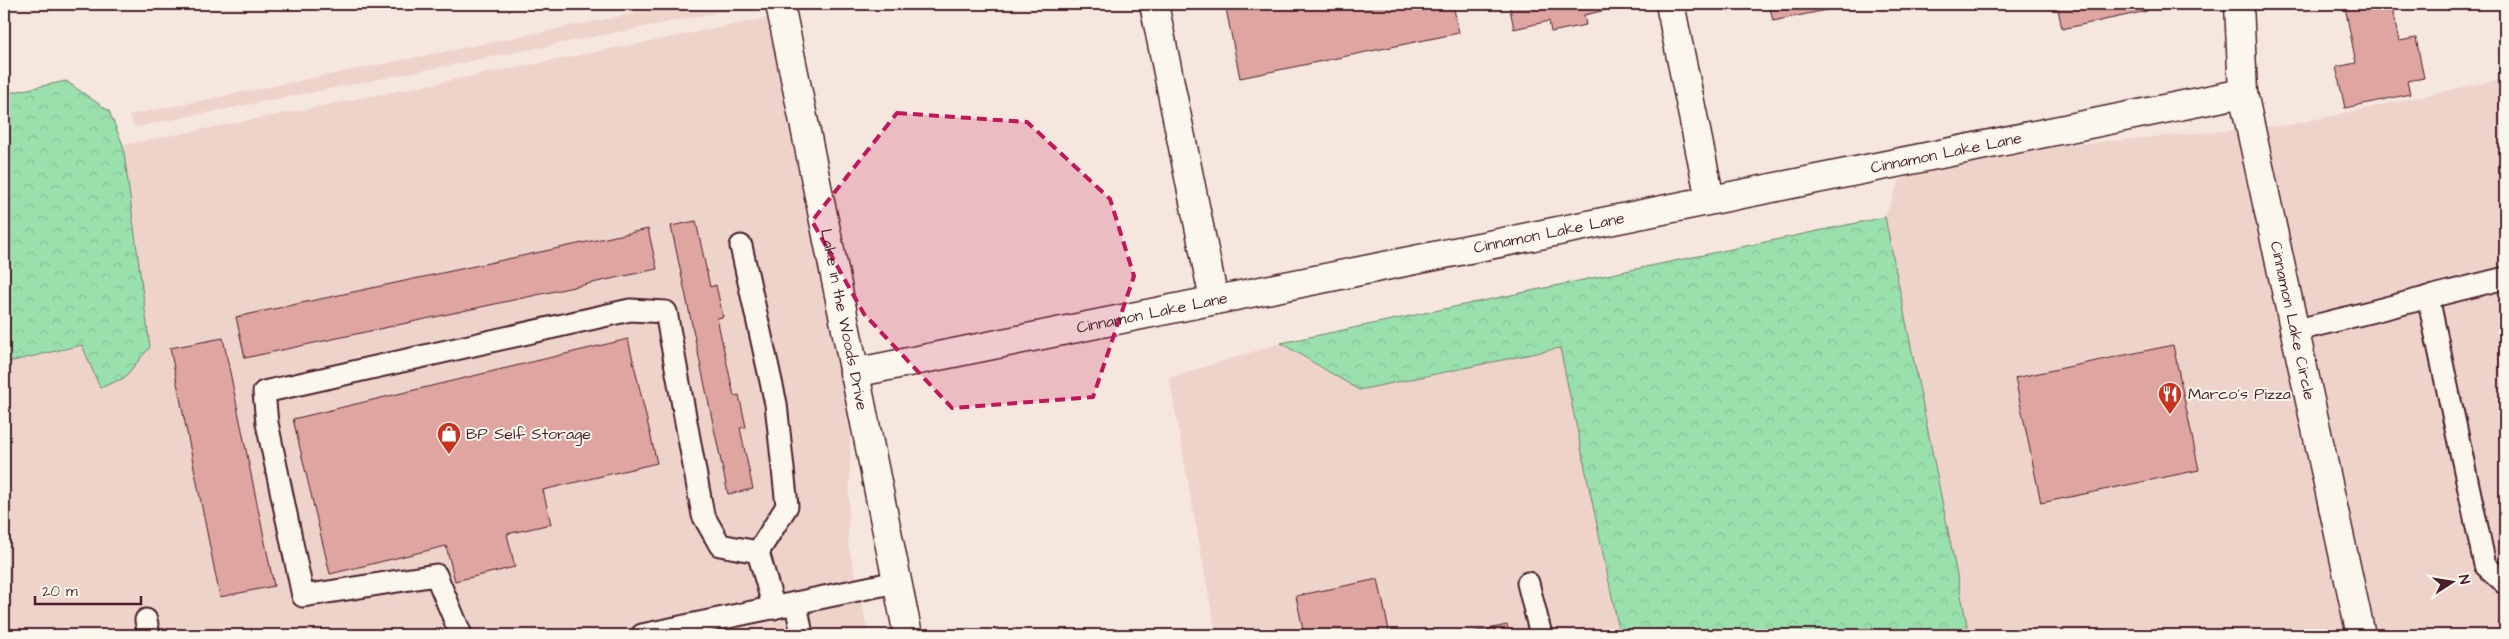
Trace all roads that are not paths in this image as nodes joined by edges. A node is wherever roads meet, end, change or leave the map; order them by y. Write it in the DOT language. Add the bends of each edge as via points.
graph roads {
  1 [pos="780,4"];
  2 [pos="1154,4"];
  3 [pos="1670,4"];
  4 [pos="2239,4"];
  5 [pos="2242,93"];
  6 [pos="1710,200"];
  7 [pos="742,246"];
  8 [pos="2505,278"];
  9 [pos="2428,297"];
  10 [pos="1214,300"];
  11 [pos="2294,331"];
  12 [pos="854,373"];
  13 [pos="758,552"];
  14 [pos="896,582"];
  15 [pos="1528,583"];
  16 [pos="2505,583"];
  17 [pos="796,603"];
  18 [pos="774,608"];
  19 [pos="461,635"];
  20 [pos="642,635"];
  21 [pos="802,635"];
  22 [pos="908,635"];
  23 [pos="1541,635"];
  24 [pos="2361,635"];
  1 -- 12 [label="street, Lake in the Woods Drive"];
  2 -- 10 [label="street"];
  3 -- 6 [label="street"];
  4 -- 5 [label="street, Cinnamon Lake Circle"];
  5 -- 6 [label="street, Cinnamon Lake Lane"];
  5 -- 11 [label="street, Cinnamon Lake Circle"];
  6 -- 10 [label="street, Cinnamon Lake Lane"];
  7 -- 13 [label="lane" via="776,404 787,506"];
  8 -- 9 [label="lane"];
  9 -- 11 [label="lane"];
  9 -- 16 [label="lane" via="2485,565"];
  10 -- 12 [label="street, Cinnamon Lake Lane"];
  11 -- 24 [label="street, Cinnamon Lake Circle"];
  12 -- 14 [label="street, Lake in the Woods Drive"];
  13 -- 18 [label="lane"];
  13 -- 19 [label="lane" via="720,545 703,515 666,312 630,310 264,392 267,423 303,596 436,575"];
  14 -- 17 [label="lane"];
  14 -- 22 [label="street, Lake in the Woods Drive"];
  15 -- 23 [label="lane"];
  17 -- 18 [label="lane"];
  17 -- 21 [label="lane"];
  18 -- 20 [label="lane"];
}
